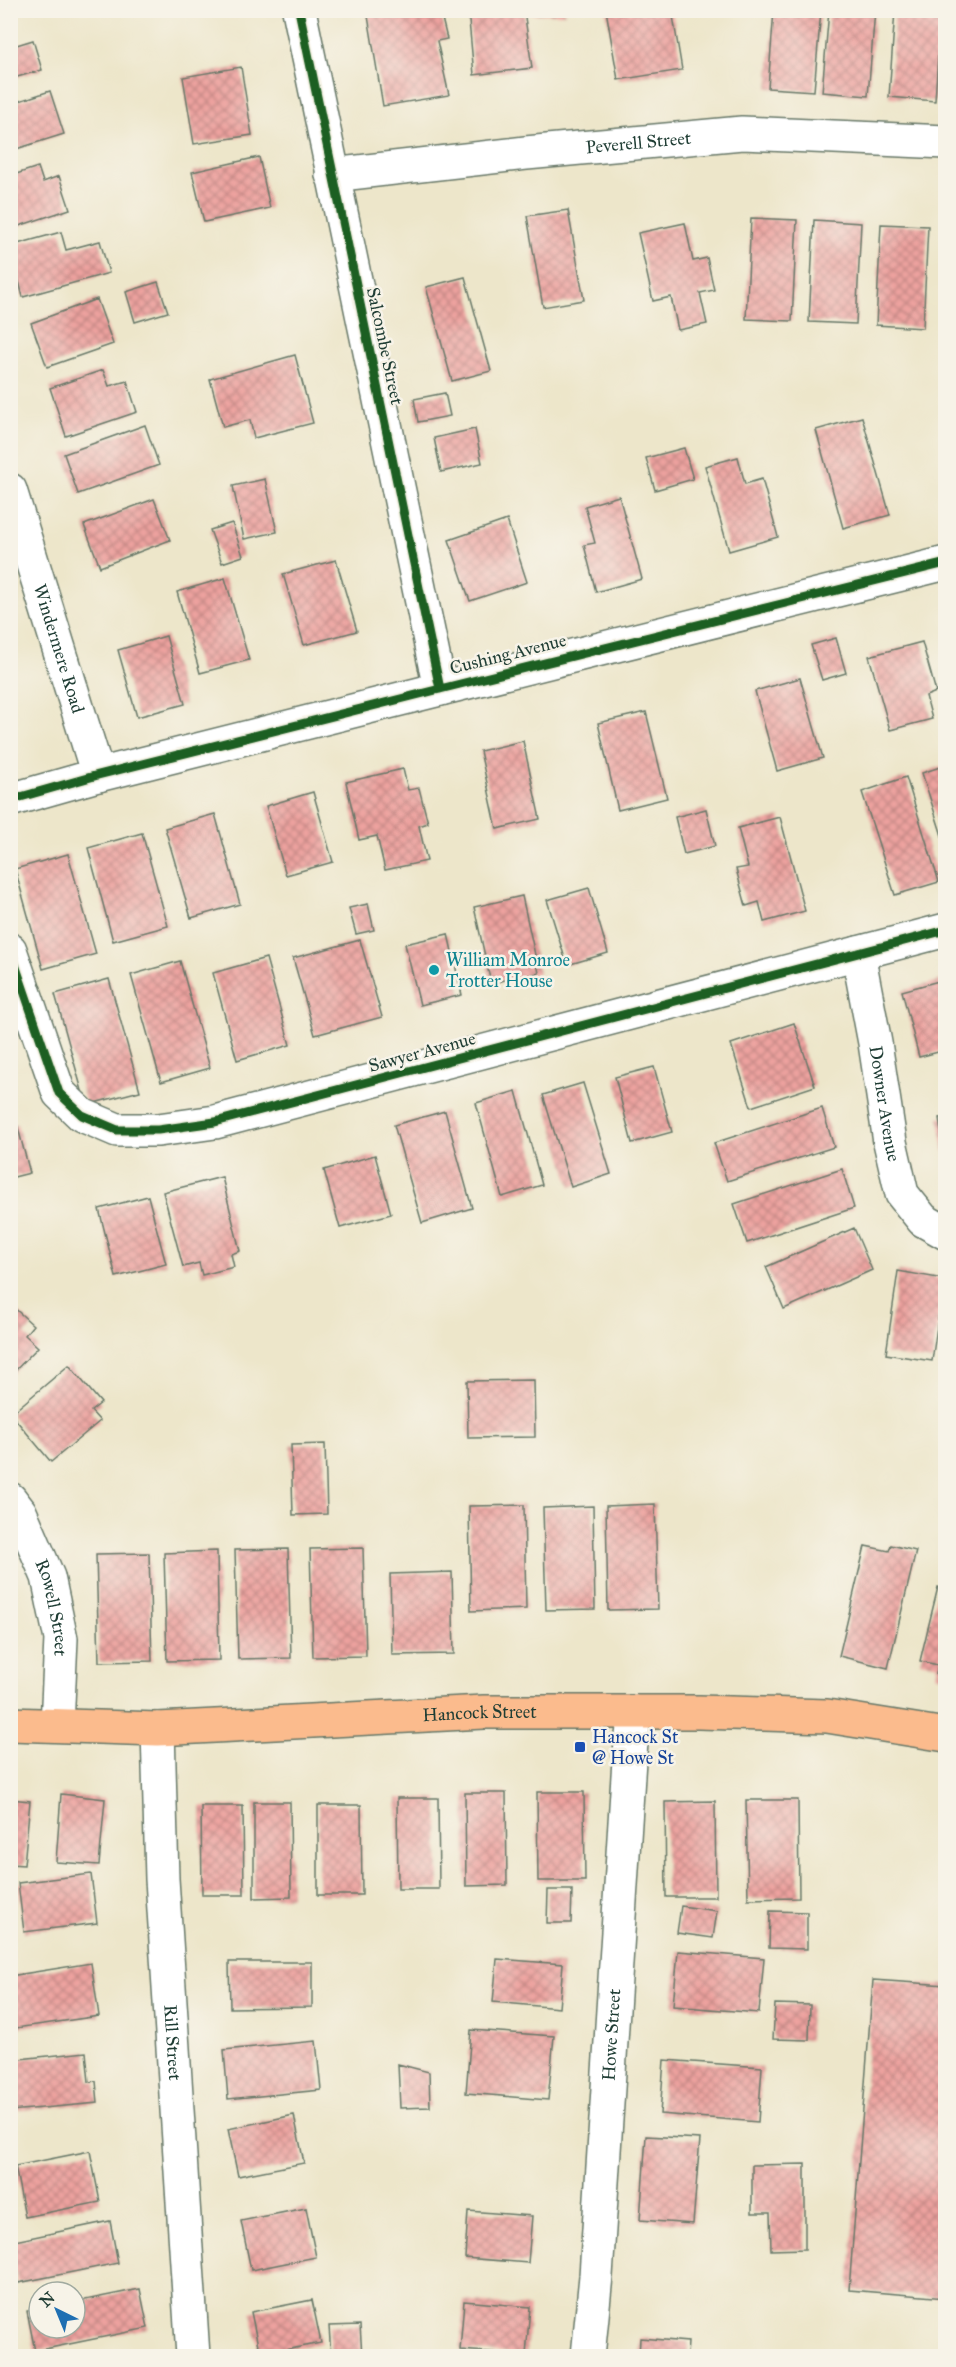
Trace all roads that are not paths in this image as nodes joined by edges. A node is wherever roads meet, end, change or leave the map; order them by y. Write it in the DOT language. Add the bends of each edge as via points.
graph roads {
  1 [pos="299,10"];
  2 [pos="945,142"];
  3 [pos="332,175"];
  4 [pos="10,490"];
  5 [pos="945,563"];
  6 [pos="440,689"];
  7 [pos="98,775"];
  8 [pos="10,800"];
  9 [pos="945,930"];
  10 [pos="10,950"];
  11 [pos="858,953"];
  12 [pos="945,1233"];
  13 [pos="10,1499"];
  14 [pos="635,1712"];
  15 [pos="10,1724"];
  16 [pos="57,1725"];
  17 [pos="158,1729"];
  18 [pos="945,1735"];
  19 [pos="193,2356"];
  20 [pos="588,2356"];
  1 -- 3 [label="street, Salcombe Street"];
  2 -- 3 [label="street, Peverell Street" via="742,134"];
  3 -- 6 [label="street, Salcombe Street"];
  4 -- 7 [label="street, Windermere Road"];
  5 -- 6 [label="street, Cushing Avenue"];
  6 -- 7 [label="street, Cushing Avenue"];
  7 -- 8 [label="street, Cushing Avenue"];
  9 -- 11 [label="street, Sawyer Avenue"];
  10 -- 11 [label="street, Sawyer Avenue" via="59,1093 82,1115 117,1130 158,1130 215,1122"];
  11 -- 12 [label="street, Downer Avenue" via="902,1194 923,1220"];
  13 -- 16 [label="street, Rowell Street" via="20,1512 48,1577 59,1629"];
  14 -- 17 [label="main road, Hancock Street" via="484,1712"];
  14 -- 18 [label="main road, Hancock Street" via="827,1716"];
  14 -- 20 [label="street, Howe Street"];
  15 -- 16 [label="main road, Hancock Street"];
  16 -- 17 [label="main road, Hancock Street"];
  17 -- 19 [label="street, Rill Street" via="162,1879"];
}
